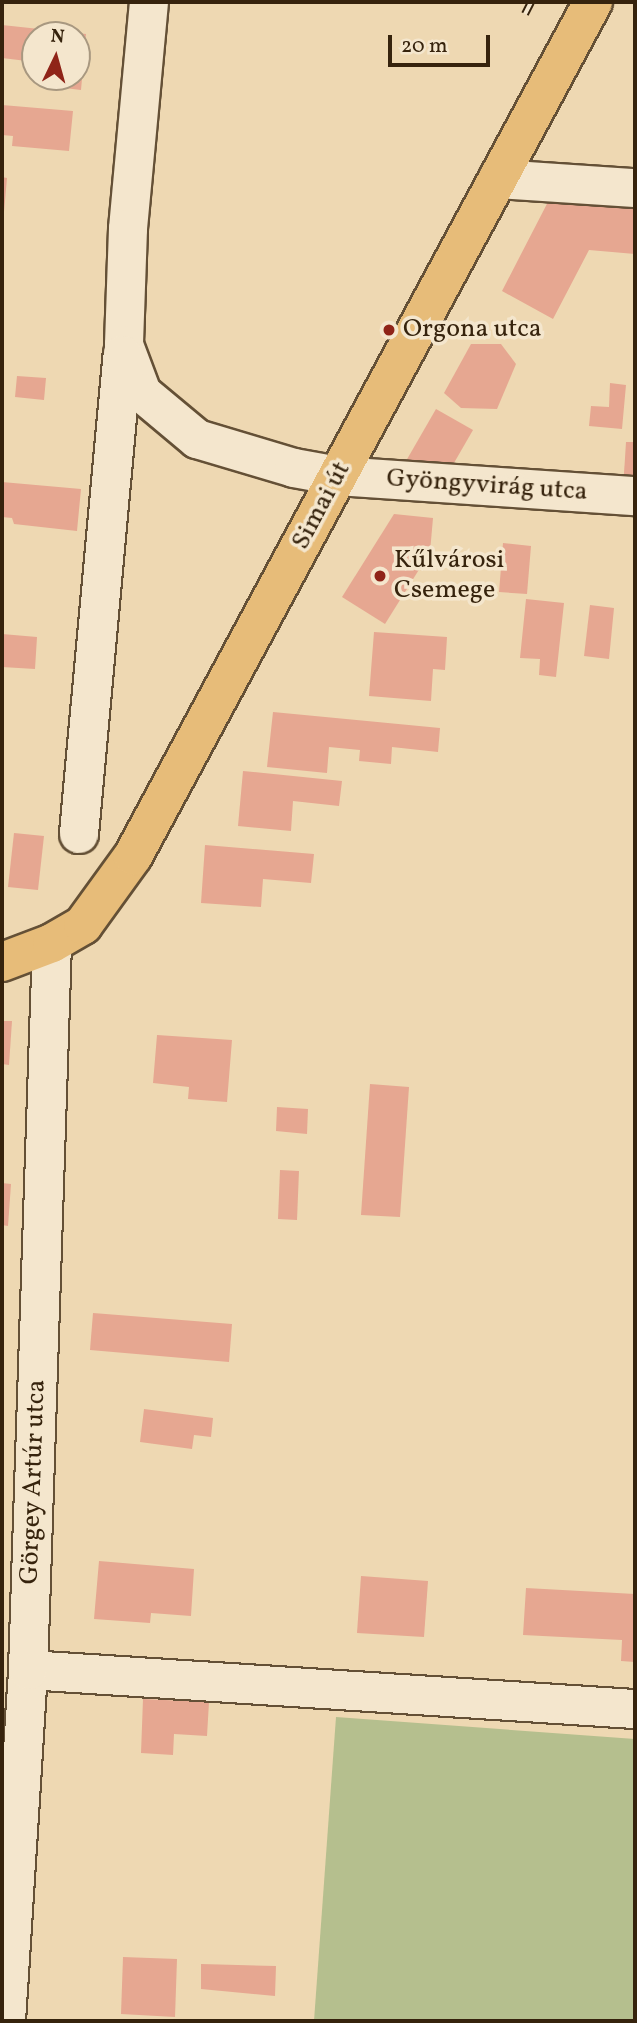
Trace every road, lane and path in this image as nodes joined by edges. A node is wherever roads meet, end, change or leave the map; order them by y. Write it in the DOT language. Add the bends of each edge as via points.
graph roads {
  1 [pos="149,2"];
  2 [pos="593,2"];
  3 [pos="498,179"];
  4 [pos="635,188"];
  5 [pos="124,345"];
  6 [pos="338,475"];
  7 [pos="635,496"];
  8 [pos="79,834"];
  9 [pos="52,943"];
  10 [pos="2,962"];
  11 [pos="28,1671"];
  12 [pos="635,1709"];
  13 [pos="6,2021"];
  1 -- 5 [label="street" via="128,229"];
  2 -- 3 [label="main road, Simai út"];
  3 -- 4 [label="street"];
  3 -- 6 [label="main road, Simai út"];
  5 -- 6 [label="street" via="142,393 197,439 294,468"];
  5 -- 8 [label="street"];
  6 -- 7 [label="street, Gyöngyvirág utca"];
  6 -- 9 [label="main road, Simai út" via="133,856 83,925"];
  9 -- 10 [label="main road, Simai út"];
  9 -- 11 [label="street, Görgey Artúr utca"];
  11 -- 12 [label="street"];
  11 -- 13 [label="street, Görgey Artúr utca"];
}
